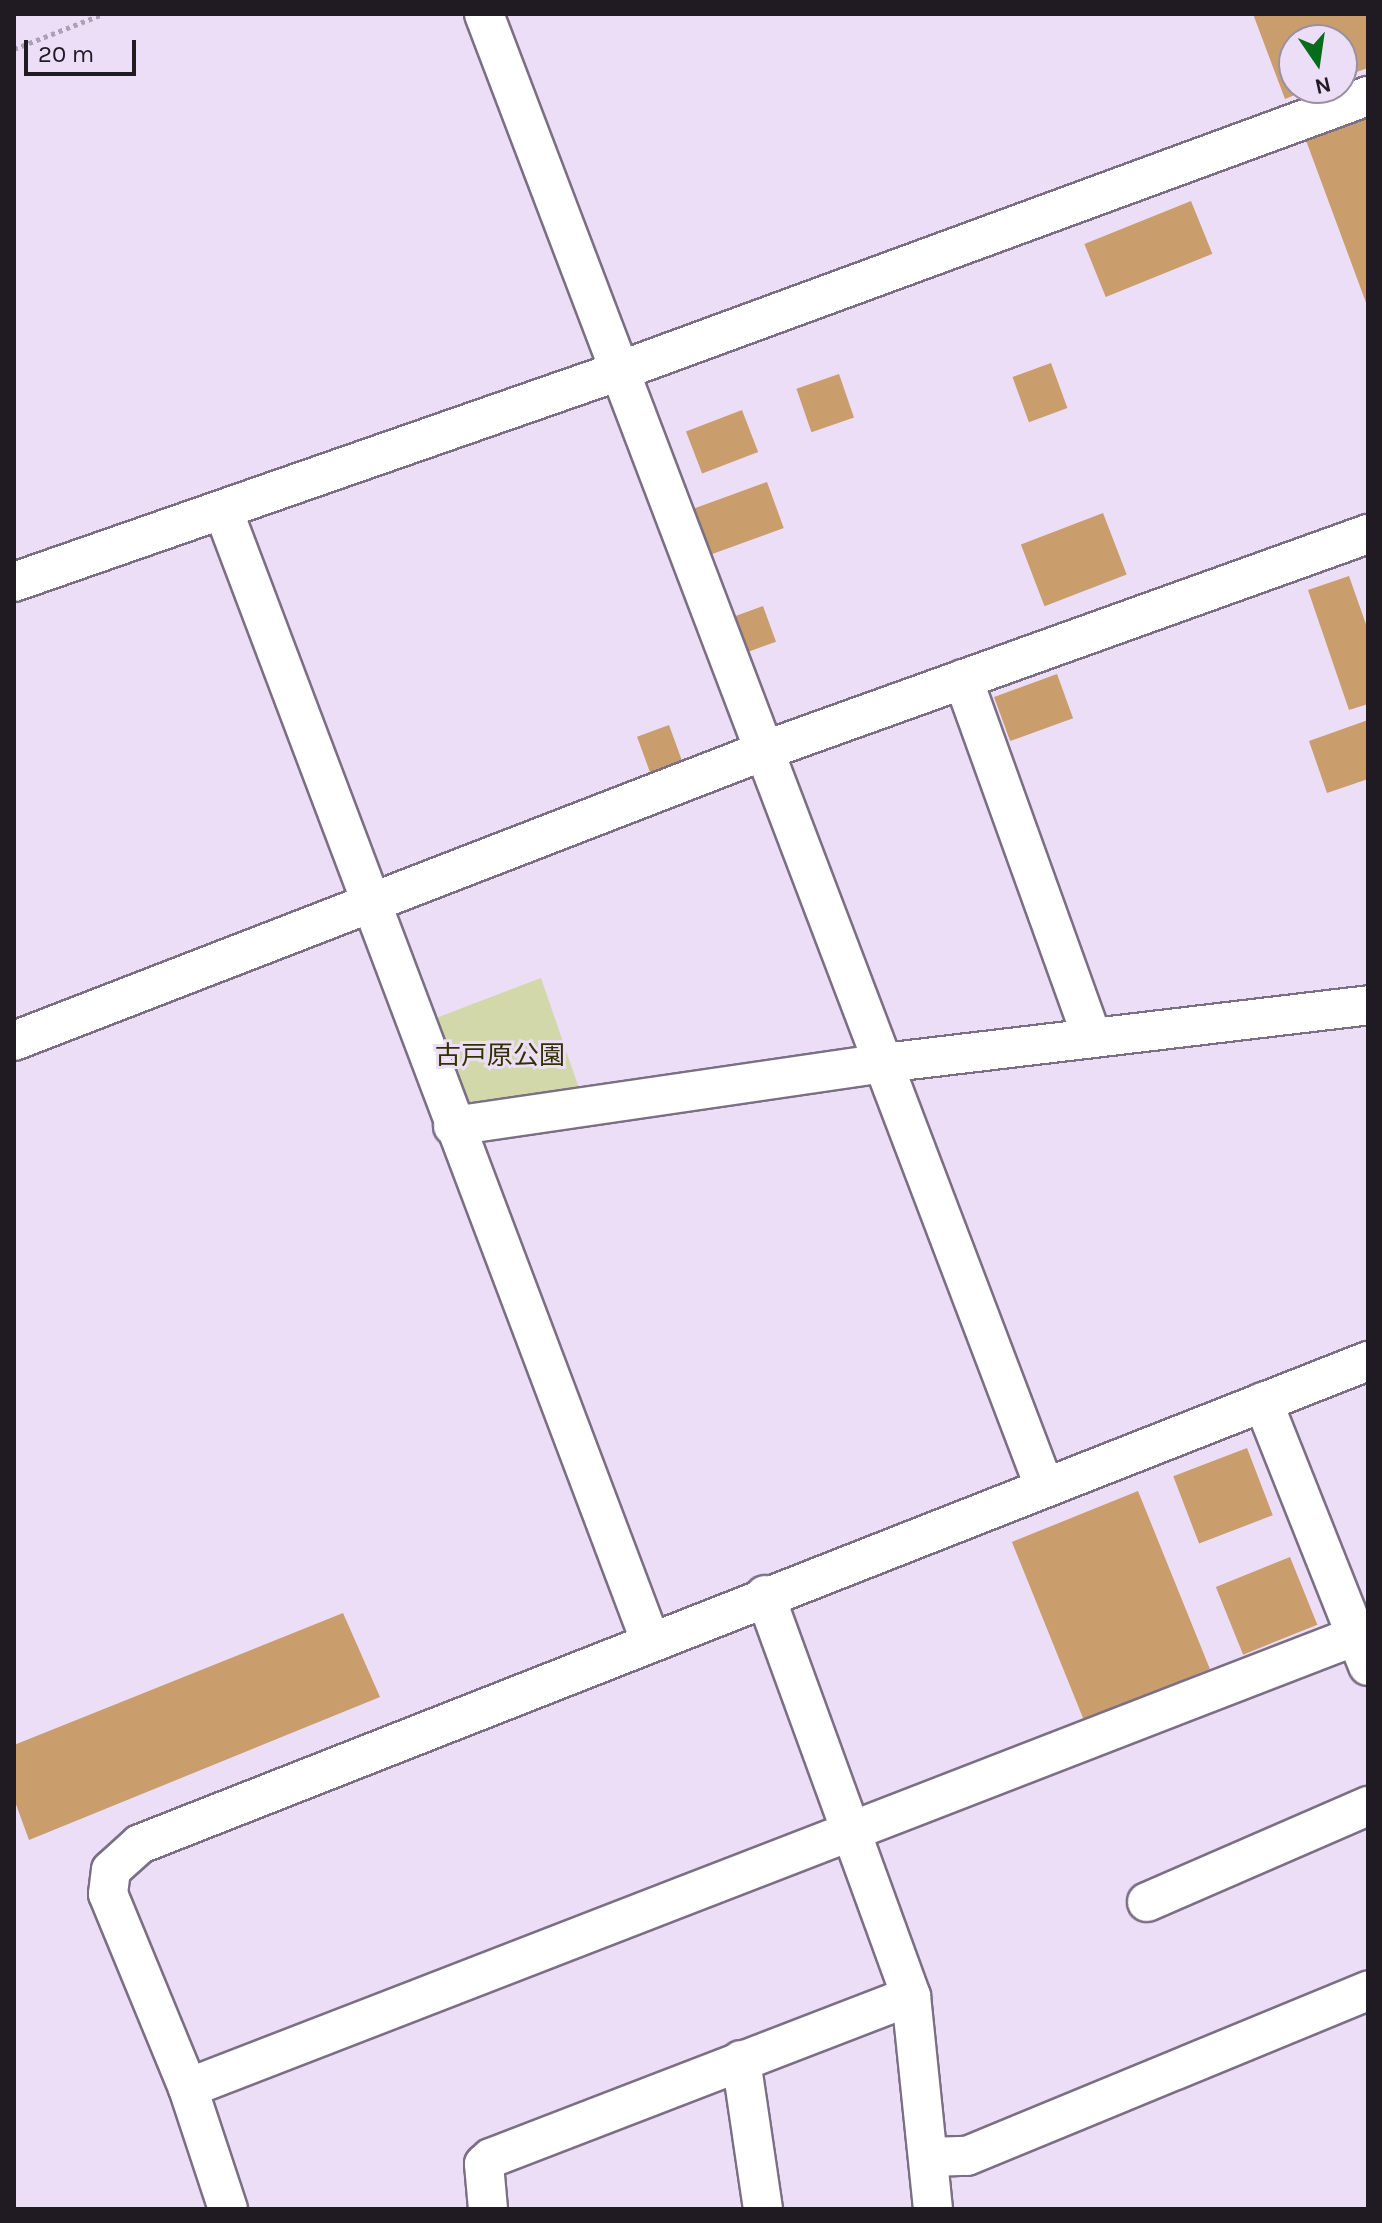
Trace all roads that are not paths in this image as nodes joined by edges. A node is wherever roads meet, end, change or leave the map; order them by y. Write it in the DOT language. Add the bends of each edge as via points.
graph roads {
  1 [pos="484,14"];
  2 [pos="1368,96"];
  3 [pos="622,370"];
  4 [pos="223,510"];
  5 [pos="1368,534"];
  6 [pos="14,582"];
  7 [pos="963,679"];
  8 [pos="766,750"];
  9 [pos="369,905"];
  10 [pos="1368,1005"];
  11 [pos="1092,1038"];
  12 [pos="14,1041"];
  13 [pos="884,1063"];
  14 [pos="453,1126"];
  15 [pos="1368,1361"];
  16 [pos="1263,1402"];
  17 [pos="1044,1486"];
  18 [pos="765,1595"];
  19 [pos="650,1640"];
  20 [pos="1364,1645"];
  21 [pos="1368,1806"];
  22 [pos="853,1829"];
  23 [pos="1147,1902"];
  24 [pos="1368,1991"];
  25 [pos="911,1996"];
  26 [pos="741,2060"];
  27 [pos="188,2088"];
  28 [pos="930,2157"];
  29 [pos="228,2209"];
  30 [pos="488,2209"];
  31 [pos="763,2209"];
  32 [pos="933,2209"];
  1 -- 3 [label="street"];
  2 -- 3 [label="street"];
  3 -- 4 [label="street"];
  3 -- 8 [label="street"];
  4 -- 6 [label="street"];
  4 -- 9 [label="street"];
  5 -- 7 [label="street"];
  7 -- 8 [label="street"];
  7 -- 11 [label="street"];
  8 -- 9 [label="street"];
  8 -- 13 [label="street"];
  9 -- 12 [label="street"];
  9 -- 14 [label="street"];
  10 -- 11 [label="street"];
  11 -- 13 [label="street"];
  13 -- 14 [label="street"];
  13 -- 17 [label="street"];
  14 -- 19 [label="street"];
  15 -- 16 [label="street"];
  16 -- 17 [label="street"];
  16 -- 20 [label="street"];
  17 -- 18 [label="street"];
  18 -- 19 [label="street"];
  18 -- 22 [label="street"];
  19 -- 27 [label="street" via="140,1844 111,1870 108,1894"];
  20 -- 22 [label="street"];
  21 -- 23 [label="street"];
  22 -- 25 [label="street"];
  22 -- 27 [label="street"];
  24 -- 28 [label="street" via="967,2156"];
  25 -- 26 [label="street"];
  25 -- 28 [label="street"];
  26 -- 30 [label="street" via="491,2158 484,2164"];
  26 -- 31 [label="street"];
  27 -- 29 [label="street"];
  28 -- 32 [label="street"];
}
